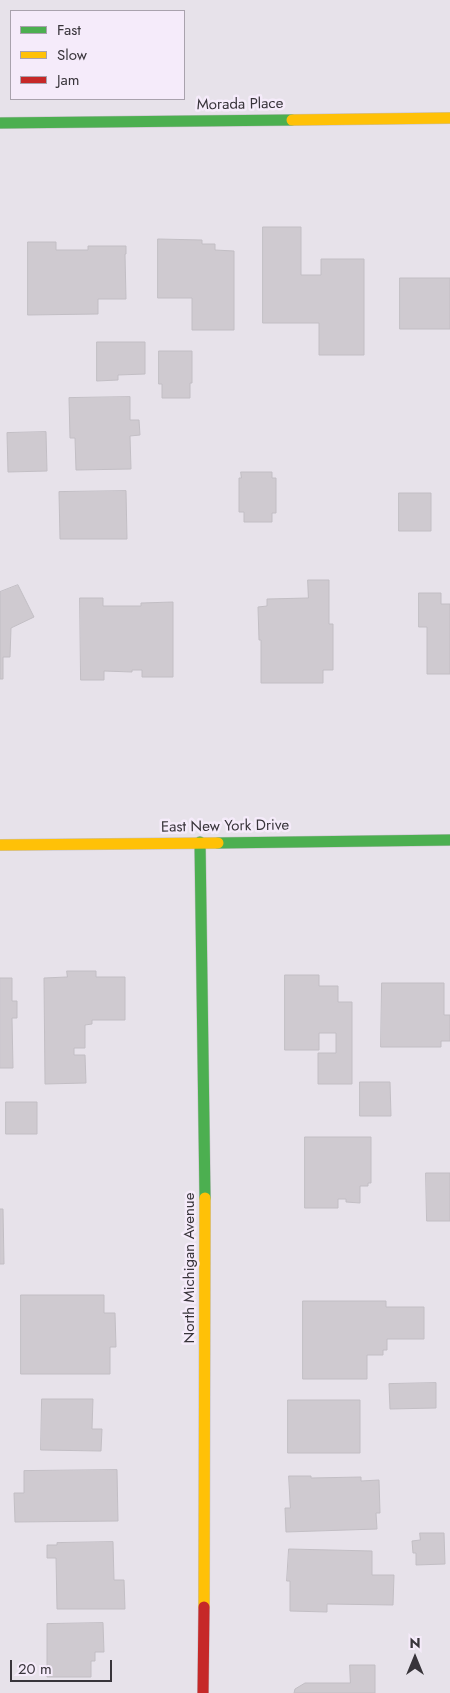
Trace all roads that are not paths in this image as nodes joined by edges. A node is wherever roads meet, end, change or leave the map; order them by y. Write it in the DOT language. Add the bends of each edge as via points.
graph roads {
  1 [pos="450,118"];
  2 [pos="0,123"];
  3 [pos="450,840"];
  4 [pos="200,842"];
  5 [pos="0,845"];
  6 [pos="203,1693"];
  1 -- 2 [label="street, Morada Place"];
  3 -- 4 [label="street, East New York Drive"];
  4 -- 5 [label="street, East New York Drive"];
  4 -- 6 [label="street, North Michigan Avenue" via="206,1257"];
}
